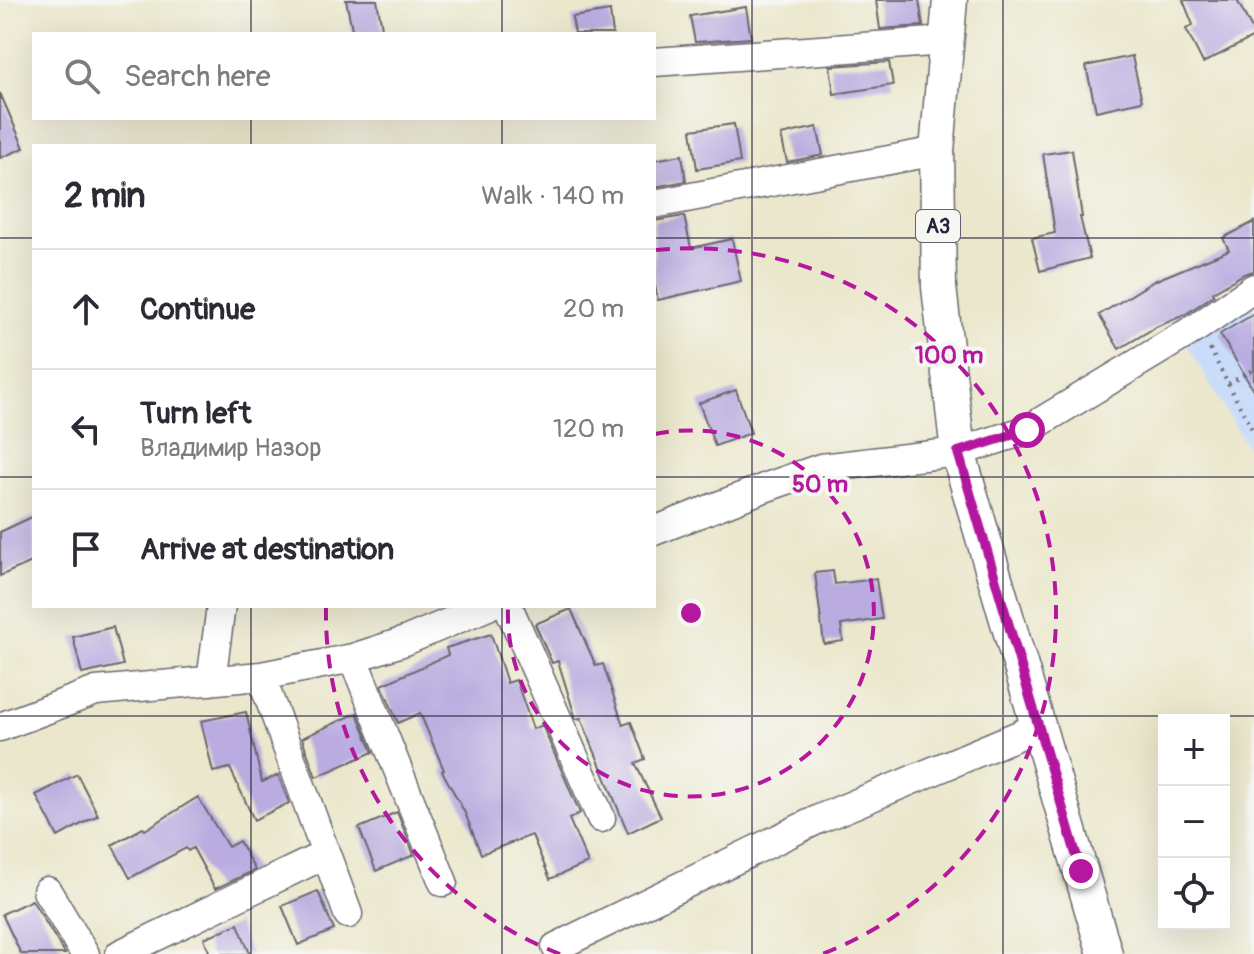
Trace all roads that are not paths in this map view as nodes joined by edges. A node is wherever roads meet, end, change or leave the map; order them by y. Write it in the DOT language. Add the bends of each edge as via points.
graph roads {
  1 [pos="950,0"];
  2 [pos="946,41"];
  3 [pos="656,62"];
  4 [pos="937,151"];
  5 [pos="656,204"];
  6 [pos="1254,288"];
  7 [pos="958,452"];
  8 [pos="656,530"];
  9 [pos="221,608"];
  10 [pos="483,608"];
  11 [pos="509,608"];
  12 [pos="353,658"];
  13 [pos="261,676"];
  14 [pos="211,681"];
  15 [pos="0,727"];
  16 [pos="1038,727"];
  17 [pos="601,818"];
  18 [pos="326,854"];
  19 [pos="443,882"];
  20 [pos="47,891"];
  21 [pos="348,914"];
  22 [pos="556,947"];
  23 [pos="85,954"];
  24 [pos="120,954"];
  25 [pos="1105,954"];
  1 -- 2 [label="main road, A3"];
  2 -- 3 [label="street"];
  2 -- 4 [label="main road, A3"];
  4 -- 5 [label="street"];
  4 -- 7 [label="main road, A3" via="939,287"];
  6 -- 7 [label="street" via="1027,430"];
  7 -- 8 [label="street" via="821,468"];
  7 -- 16 [label="main road, A3"];
  9 -- 14 [label="street"];
  10 -- 12 [label="street"];
  11 -- 17 [label="street"];
  12 -- 13 [label="street"];
  12 -- 19 [label="street"];
  13 -- 14 [label="street"];
  13 -- 18 [label="street"];
  14 -- 15 [label="street" via="96,691"];
  16 -- 22 [label="street" via="819,819"];
  16 -- 25 [label="main road, A3"];
  18 -- 21 [label="street"];
  18 -- 24 [label="street"];
  20 -- 23 [label="street"];
}
